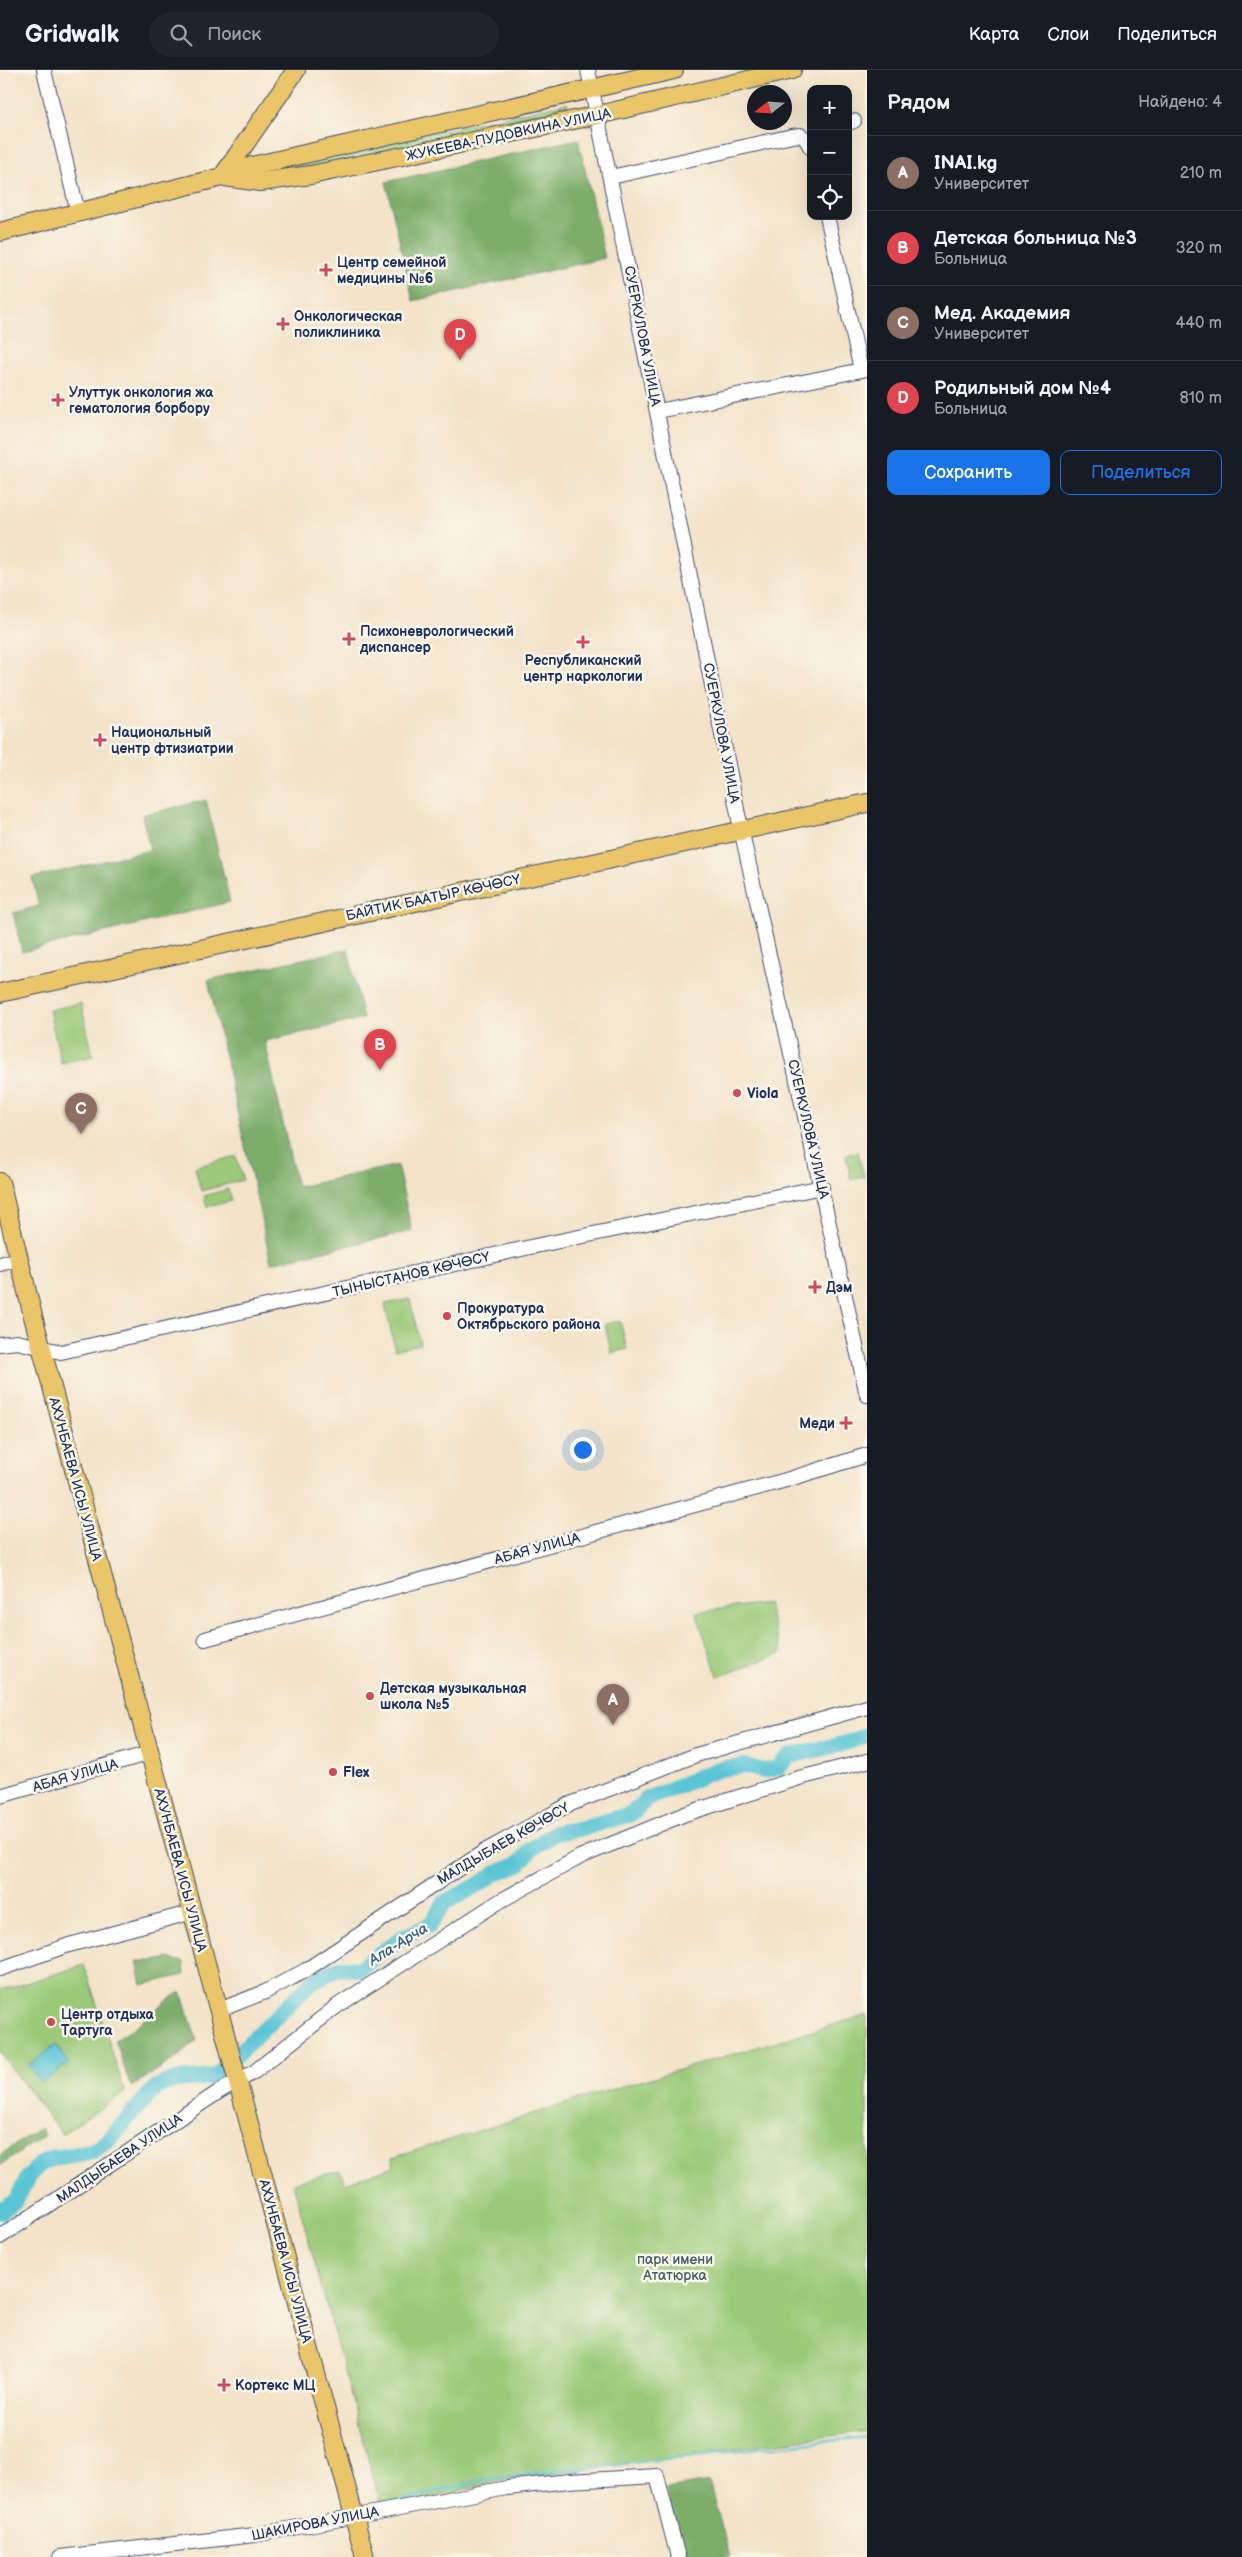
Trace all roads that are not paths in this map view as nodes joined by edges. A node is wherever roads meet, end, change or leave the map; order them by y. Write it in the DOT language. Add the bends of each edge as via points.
graph roads {
  1 [pos="44,70"];
  2 [pos="296,70"];
  3 [pos="588,70"];
  4 [pos="674,70"];
  5 [pos="792,70"];
  6 [pos="592,88"];
  7 [pos="598,115"];
  8 [pos="805,134"];
  9 [pos="611,176"];
  10 [pos="222,177"];
  11 [pos="78,213"];
  12 [pos="828,220"];
  13 [pos="0,232"];
  14 [pos="864,370"];
  15 [pos="658,411"];
  16 [pos="867,802"];
  17 [pos="741,829"];
  18 [pos="0,993"];
  19 [pos="0,1182"];
  20 [pos="822,1187"];
  21 [pos="19,1259"];
  22 [pos="0,1264"];
  23 [pos="0,1344"];
  24 [pos="42,1349"];
  25 [pos="867,1395"];
  26 [pos="867,1455"];
  27 [pos="206,1639"];
  28 [pos="867,1707"];
  29 [pos="150,1753"];
  30 [pos="867,1760"];
  31 [pos="0,1796"];
  32 [pos="193,1912"];
  33 [pos="0,1969"];
  34 [pos="219,2010"];
  35 [pos="237,2075"];
  36 [pos="0,2237"];
  37 [pos="354,2515"];
  38 [pos="60,2557"];
  39 [pos="365,2557"];
  40 [pos="678,2557"];
  1 -- 11 [label="street"];
  2 -- 10 [label="main road"];
  3 -- 6 [label="street, СУЕРКУЛОВА УЛИЦА"];
  4 -- 6 [label="main road, ЖУКЕЕВА-ПУДОВКИНА УЛИЦА"];
  5 -- 7 [label="main road, ЖУКЕЕВА-ПУДОВКИНА УЛИЦА"];
  6 -- 7 [label="street, СУЕРКУЛОВА УЛИЦА"];
  6 -- 10 [label="main road, ЖУКЕЕВА-ПУДОВКИНА УЛИЦА" via="252,166"];
  7 -- 9 [label="street, СУЕРКУЛОВА УЛИЦА"];
  7 -- 10 [label="main road, ЖУКЕЕВА-ПУДОВКИНА УЛИЦА" via="311,175 260,182"];
  8 -- 9 [label="street"];
  9 -- 15 [label="street, СУЕРКУЛОВА УЛИЦА"];
  10 -- 11 [label="main road, ЖУКЕЕВА-ПУДОВКИНА УЛИЦА"];
  11 -- 13 [label="main road, ЖУКЕЕВА-ПУДОВКИНА УЛИЦА"];
  12 -- 14 [label="street"];
  14 -- 15 [label="street"];
  15 -- 17 [label="street, СУЕРКУЛОВА УЛИЦА"];
  16 -- 17 [label="main road, БАЙТИК БААТЫР КӨЧӨСҮ"];
  17 -- 18 [label="main road, БАЙТИК БААТЫР КӨЧӨСҮ"];
  17 -- 20 [label="street, СУЕРКУЛОВА УЛИЦА"];
  19 -- 21 [label="main road, АХУНБАЕВА ИСЫ УЛИЦА"];
  20 -- 24 [label="street, ТЫНЫСТАНОВ КӨЧӨСҮ" via="535,1246 61,1352"];
  20 -- 25 [label="street, СУЕРКУЛОВА УЛИЦА"];
  21 -- 22 [label="street"];
  21 -- 24 [label="main road, АХУНБАЕВА ИСЫ УЛИЦА"];
  23 -- 24 [label="street, ТЫНЫСТАНОВ КӨЧӨСҮ" via="17,1342"];
  24 -- 29 [label="main road, АХУНБАЕВА ИСЫ УЛИЦА"];
  26 -- 27 [label="street, АБАЯ УЛИЦА"];
  28 -- 34 [label="street, МАЛДЫБАЕВ КӨЧӨСҮ" via="696,1755 568,1804 485,1851 281,1984"];
  29 -- 31 [label="street, АБАЯ УЛИЦА"];
  29 -- 32 [label="main road, АХУНБАЕВА ИСЫ УЛИЦА"];
  30 -- 35 [label="street" via="685,1814 580,1857 500,1901 337,2006 254,2072"];
  32 -- 33 [label="street" via="69,1945"];
  32 -- 34 [label="main road, АХУНБАЕВА ИСЫ УЛИЦА"];
  34 -- 35 [label="main road, АХУНБАЕВА ИСЫ УЛИЦА"];
  35 -- 36 [label="street, МАЛДЫБАЕВА УЛИЦА"];
  35 -- 37 [label="main road, АХУНБАЕВА ИСЫ УЛИЦА"];
  37 -- 38 [label="street, ШАКИРОВА УЛИЦА" via="248,2536"];
  37 -- 39 [label="main road, АХУНБАЕВА ИСЫ УЛИЦА"];
  37 -- 40 [label="street, ШАКИРОВА УЛИЦА" via="507,2488 657,2476"];
}
